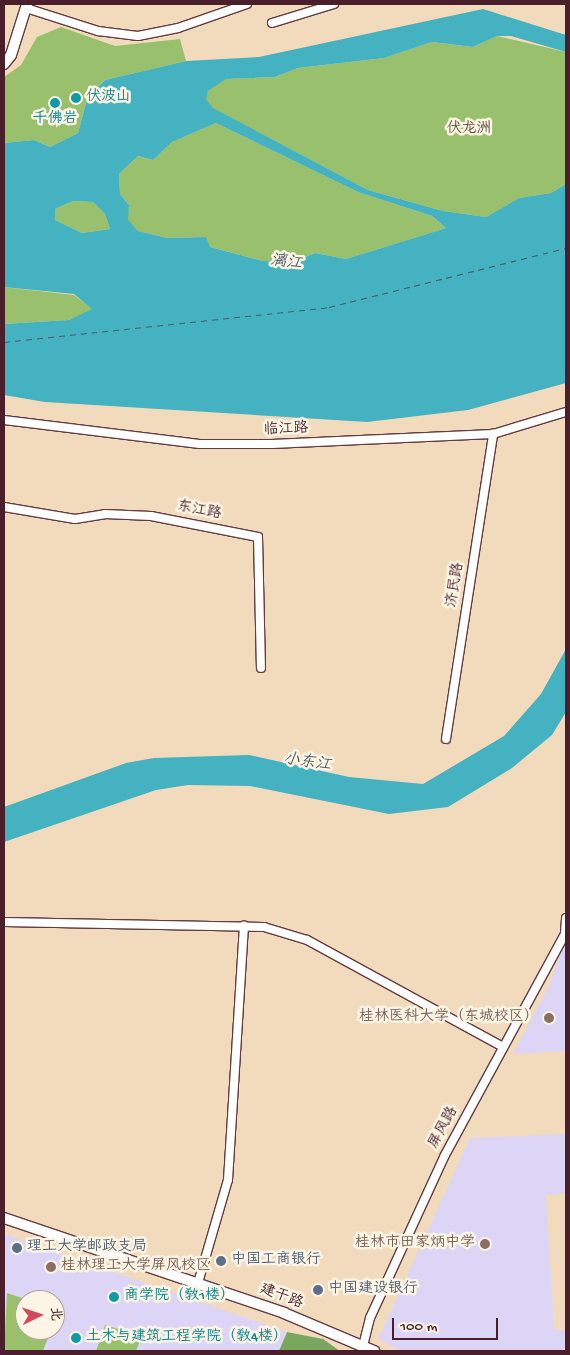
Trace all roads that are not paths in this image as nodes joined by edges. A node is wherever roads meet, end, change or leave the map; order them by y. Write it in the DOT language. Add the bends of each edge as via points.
graph roads {
  1 [pos="247,4"];
  2 [pos="334,4"];
  3 [pos="26,6"];
  4 [pos="272,23"];
  5 [pos="4,64"];
  6 [pos="566,412"];
  7 [pos="4,420"];
  8 [pos="493,434"];
  9 [pos="4,507"];
  10 [pos="261,668"];
  11 [pos="446,740"];
  12 [pos="566,918"];
  13 [pos="4,922"];
  14 [pos="244,926"];
  15 [pos="566,932"];
  16 [pos="503,1047"];
  17 [pos="4,1218"];
  18 [pos="198,1282"];
  19 [pos="363,1346"];
  20 [pos="374,1351"];
  1 -- 3 [label="street" via="178,28 138,36 98,30"];
  2 -- 4 [label="street"];
  3 -- 5 [label="main road"];
  6 -- 8 [label="street, 临江路"];
  7 -- 8 [label="street, 临江路" via="200,444"];
  8 -- 11 [label="street, 济民路"];
  9 -- 10 [label="street, 东江路" via="75,519 104,514 151,516 258,537"];
  12 -- 15 [label="street"];
  13 -- 14 [label="street"];
  14 -- 16 [label="street" via="307,940"];
  14 -- 18 [label="street" via="228,1180"];
  15 -- 16 [label="street, 屏风路"];
  16 -- 19 [label="street, 屏风路" via="445,1156 370,1318"];
  17 -- 18 [label="main road, 建干路"];
  18 -- 19 [label="main road, 建干路"];
  19 -- 20 [label="main road, 建干路"];
}
